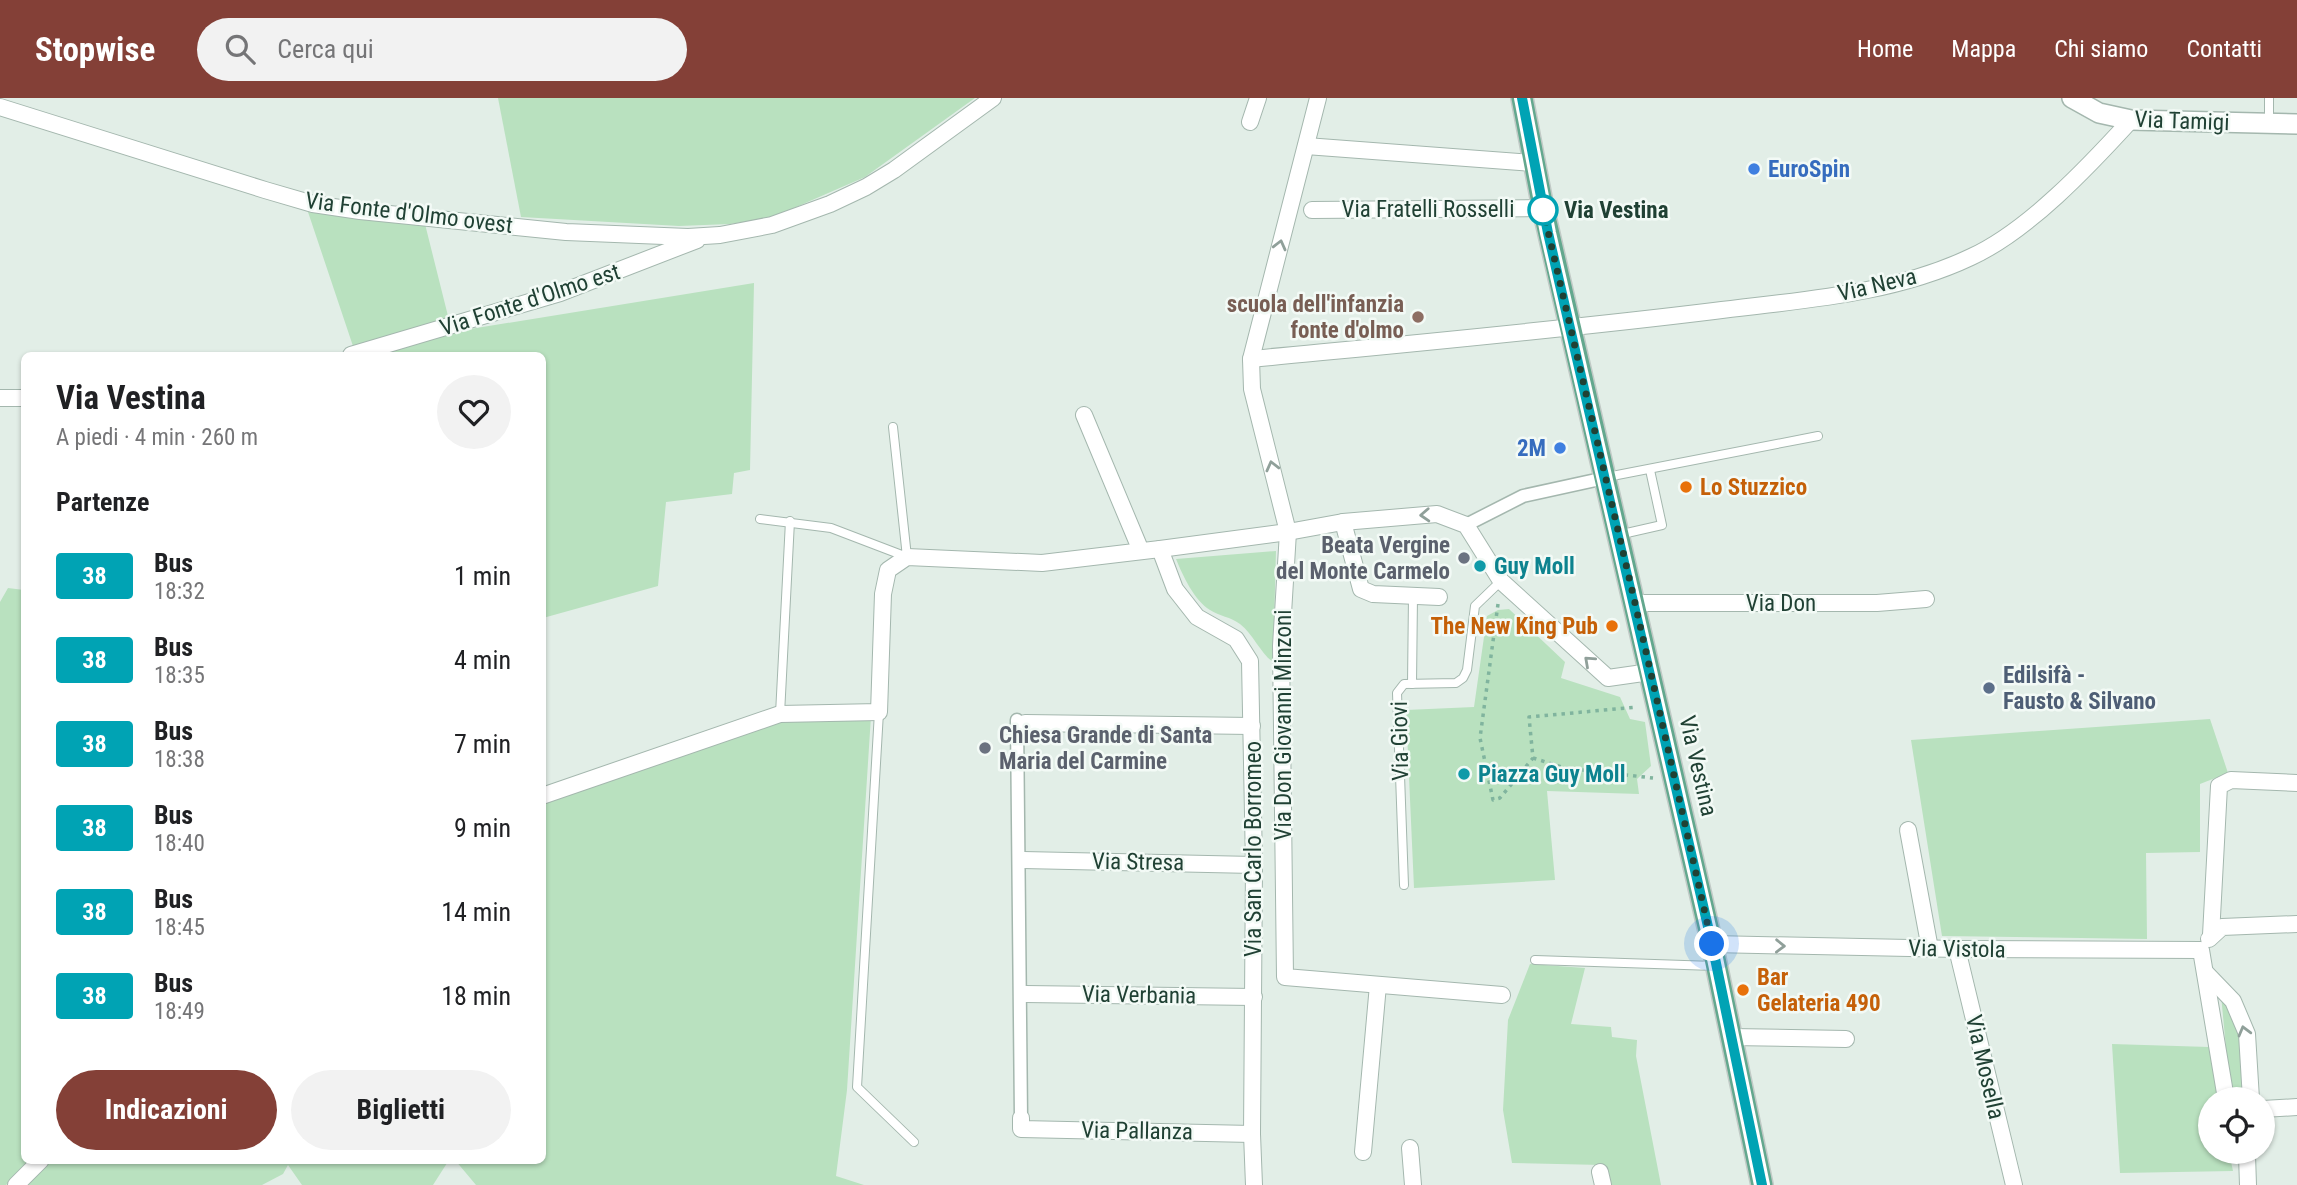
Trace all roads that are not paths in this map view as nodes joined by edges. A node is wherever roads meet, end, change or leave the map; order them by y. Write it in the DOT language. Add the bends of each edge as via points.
graph roads {
  1 [pos="993,98"];
  2 [pos="1258,98"];
  3 [pos="1318,98"];
  4 [pos="1522,98"];
  5 [pos="2072,98"];
  6 [pos="2269,98"];
  7 [pos="0,107"];
  8 [pos="2131,120"];
  9 [pos="1250,122"];
  10 [pos="2269,123"];
  11 [pos="2297,124"];
  12 [pos="1306,146"];
  13 [pos="1534,163"];
  14 [pos="1543,208"];
  15 [pos="1312,210"];
  16 [pos="706,237"];
  17 [pos="1571,329"];
  18 [pos="361,352"];
  19 [pos="1251,359"];
  20 [pos="0,398"];
  21 [pos="21,398"];
  22 [pos="1084,415"];
  23 [pos="894,427"];
  24 [pos="1818,436"];
  25 [pos="1650,470"];
  26 [pos="1605,478"];
  27 [pos="760,519"];
  28 [pos="790,521"];
  29 [pos="1343,522"];
  30 [pos="1466,525"];
  31 [pos="1288,532"];
  32 [pos="1618,535"];
  33 [pos="1160,550"];
  34 [pos="1141,551"];
  35 [pos="907,557"];
  36 [pos="1499,583"];
  37 [pos="1413,596"];
  38 [pos="1439,597"];
  39 [pos="1926,599"];
  40 [pos="1635,603"];
  41 [pos="1650,672"];
  42 [pos="1412,684"];
  43 [pos="879,712"];
  44 [pos="780,713"];
  45 [pos="1021,721"];
  46 [pos="1252,726"];
  47 [pos="2297,783"];
  48 [pos="546,795"];
  49 [pos="1908,830"];
  50 [pos="1021,860"];
  51 [pos="1254,865"];
  52 [pos="1404,885"];
  53 [pos="2297,924"];
  54 [pos="2211,935"];
  55 [pos="1712,944"];
  56 [pos="1930,949"];
  57 [pos="1957,949"];
  58 [pos="2202,950"];
  59 [pos="1535,960"];
  60 [pos="1716,966"];
  61 [pos="2205,972"];
  62 [pos="1378,985"];
  63 [pos="1022,994"];
  64 [pos="1502,995"];
  65 [pos="1254,997"];
  66 [pos="1731,1037"];
  67 [pos="1846,1039"];
  68 [pos="2223,1087"];
  69 [pos="2250,1087"];
  70 [pos="2297,1107"];
  71 [pos="2275,1108"];
  72 [pos="1021,1124"];
  73 [pos="1252,1134"];
  74 [pos="914,1142"];
  75 [pos="1410,1148"];
  76 [pos="1363,1152"];
  77 [pos="37,1164"];
  78 [pos="2247,1164"];
  79 [pos="16,1185"];
  80 [pos="1254,1185"];
  81 [pos="1413,1185"];
  82 [pos="1762,1185"];
  83 [pos="2014,1185"];
  84 [pos="2248,1185"];
  1 -- 16 [label="street" via="909,160 853,193 772,225"];
  2 -- 9 [label="street"];
  3 -- 12 [label="street, Via Don Giovanni Minzoni"];
  4 -- 13 [label="main road, Via Vestina"];
  5 -- 8 [label="street, Via Tamigi" via="2099,113"];
  6 -- 10 [label="lane"];
  7 -- 16 [label="street, Via Fonte d'Olmo ovest" via="320,205 575,233"];
  8 -- 10 [label="street, Via Tamigi"];
  8 -- 17 [label="street, Via Neva" via="2022,224 1991,247 1943,269 1855,292"];
  10 -- 11 [label="street, Via Tamigi"];
  12 -- 13 [label="street"];
  19 -- 12 [label="street, Via Don Giovanni Minzoni, one-way"];
  13 -- 14 [label="main road, Via Vestina"];
  14 -- 15 [label="street, Via Fratelli Rosselli"];
  14 -- 17 [label="main road, Via Vestina"];
  16 -- 18 [label="street, Via Fonte d'Olmo est" via="560,293"];
  17 -- 19 [label="street, Via Neva"];
  17 -- 26 [label="main road, Via Vestina"];
  31 -- 19 [label="street, Via Don Giovanni Minzoni, one-way" via="1252,389"];
  20 -- 21 [label="street"];
  22 -- 34 [label="street"];
  23 -- 35 [label="lane"];
  24 -- 25 [label="lane"];
  25 -- 26 [label="lane"];
  25 -- 32 [label="lane" via="1662,525"];
  26 -- 30 [label="street" via="1523,496"];
  26 -- 32 [label="main road, Via Vestina"];
  27 -- 28 [label="lane"];
  28 -- 35 [label="lane" via="831,528"];
  28 -- 44 [label="lane"];
  30 -- 29 [label="street, one-way" via="1437,514"];
  29 -- 31 [label="street"];
  29 -- 37 [label="street" via="1361,589"];
  30 -- 36 [label="street"];
  31 -- 33 [label="street"];
  31 -- 62 [label="street, Via Don Giovanni Minzoni" via="1281,646 1285,977"];
  32 -- 40 [label="main road, Via Vestina"];
  33 -- 34 [label="street"];
  33 -- 46 [label="street, Via San Carlo Borromeo" via="1175,589 1198,617 1236,639 1250,661"];
  34 -- 35 [label="street" via="1042,562"];
  35 -- 43 [label="street" via="888,570 883,594"];
  41 -- 36 [label="street, one-way" via="1608,678"];
  36 -- 42 [label="lane, Via Giovi" via="1475,606 1468,670 1463,678 1457,683"];
  37 -- 38 [label="street"];
  37 -- 42 [label="lane"];
  39 -- 40 [label="street, Via Don"];
  40 -- 41 [label="main road, Via Vestina"];
  41 -- 55 [label="main road, Via Vestina"];
  42 -- 52 [label="lane, Via Giovi" via="1404,684 1397,693"];
  43 -- 44 [label="street"];
  43 -- 74 [label="lane" via="857,1087"];
  44 -- 48 [label="street"];
  45 -- 46 [label="street"];
  45 -- 50 [label="street"];
  46 -- 51 [label="street, Via San Carlo Borromeo"];
  47 -- 54 [label="street" via="2231,780 2219,786"];
  49 -- 56 [label="street"];
  50 -- 51 [label="street, Via Stresa"];
  50 -- 63 [label="street"];
  51 -- 65 [label="street, Via San Carlo Borromeo"];
  53 -- 54 [label="street" via="2222,927"];
  54 -- 58 [label="street"];
  55 -- 56 [label="street, Via Vistola, one-way"];
  55 -- 60 [label="main road, Via Vestina"];
  56 -- 57 [label="street, Via Vistola"];
  57 -- 58 [label="street, Via Vistola"];
  57 -- 83 [label="street, Via Mosella"];
  58 -- 61 [label="street"];
  59 -- 60 [label="lane"];
  60 -- 66 [label="main road, Via Vestina"];
  61 -- 68 [label="street"];
  69 -- 61 [label="street, one-way" via="2247,1034 2234,1001"];
  62 -- 64 [label="street, Via Don Giovanni Minzoni"];
  62 -- 76 [label="street"];
  63 -- 65 [label="street, Via Verbania"];
  63 -- 72 [label="street"];
  65 -- 73 [label="street, Via San Carlo Borromeo"];
  66 -- 67 [label="street"];
  66 -- 82 [label="main road, Via Vestina"];
  70 -- 71 [label="street"];
  72 -- 73 [label="street, Via Pallanza"];
  73 -- 80 [label="street, Via San Carlo Borromeo"];
  75 -- 81 [label="street"];
  77 -- 79 [label="street"];
  78 -- 84 [label="street"];
}
